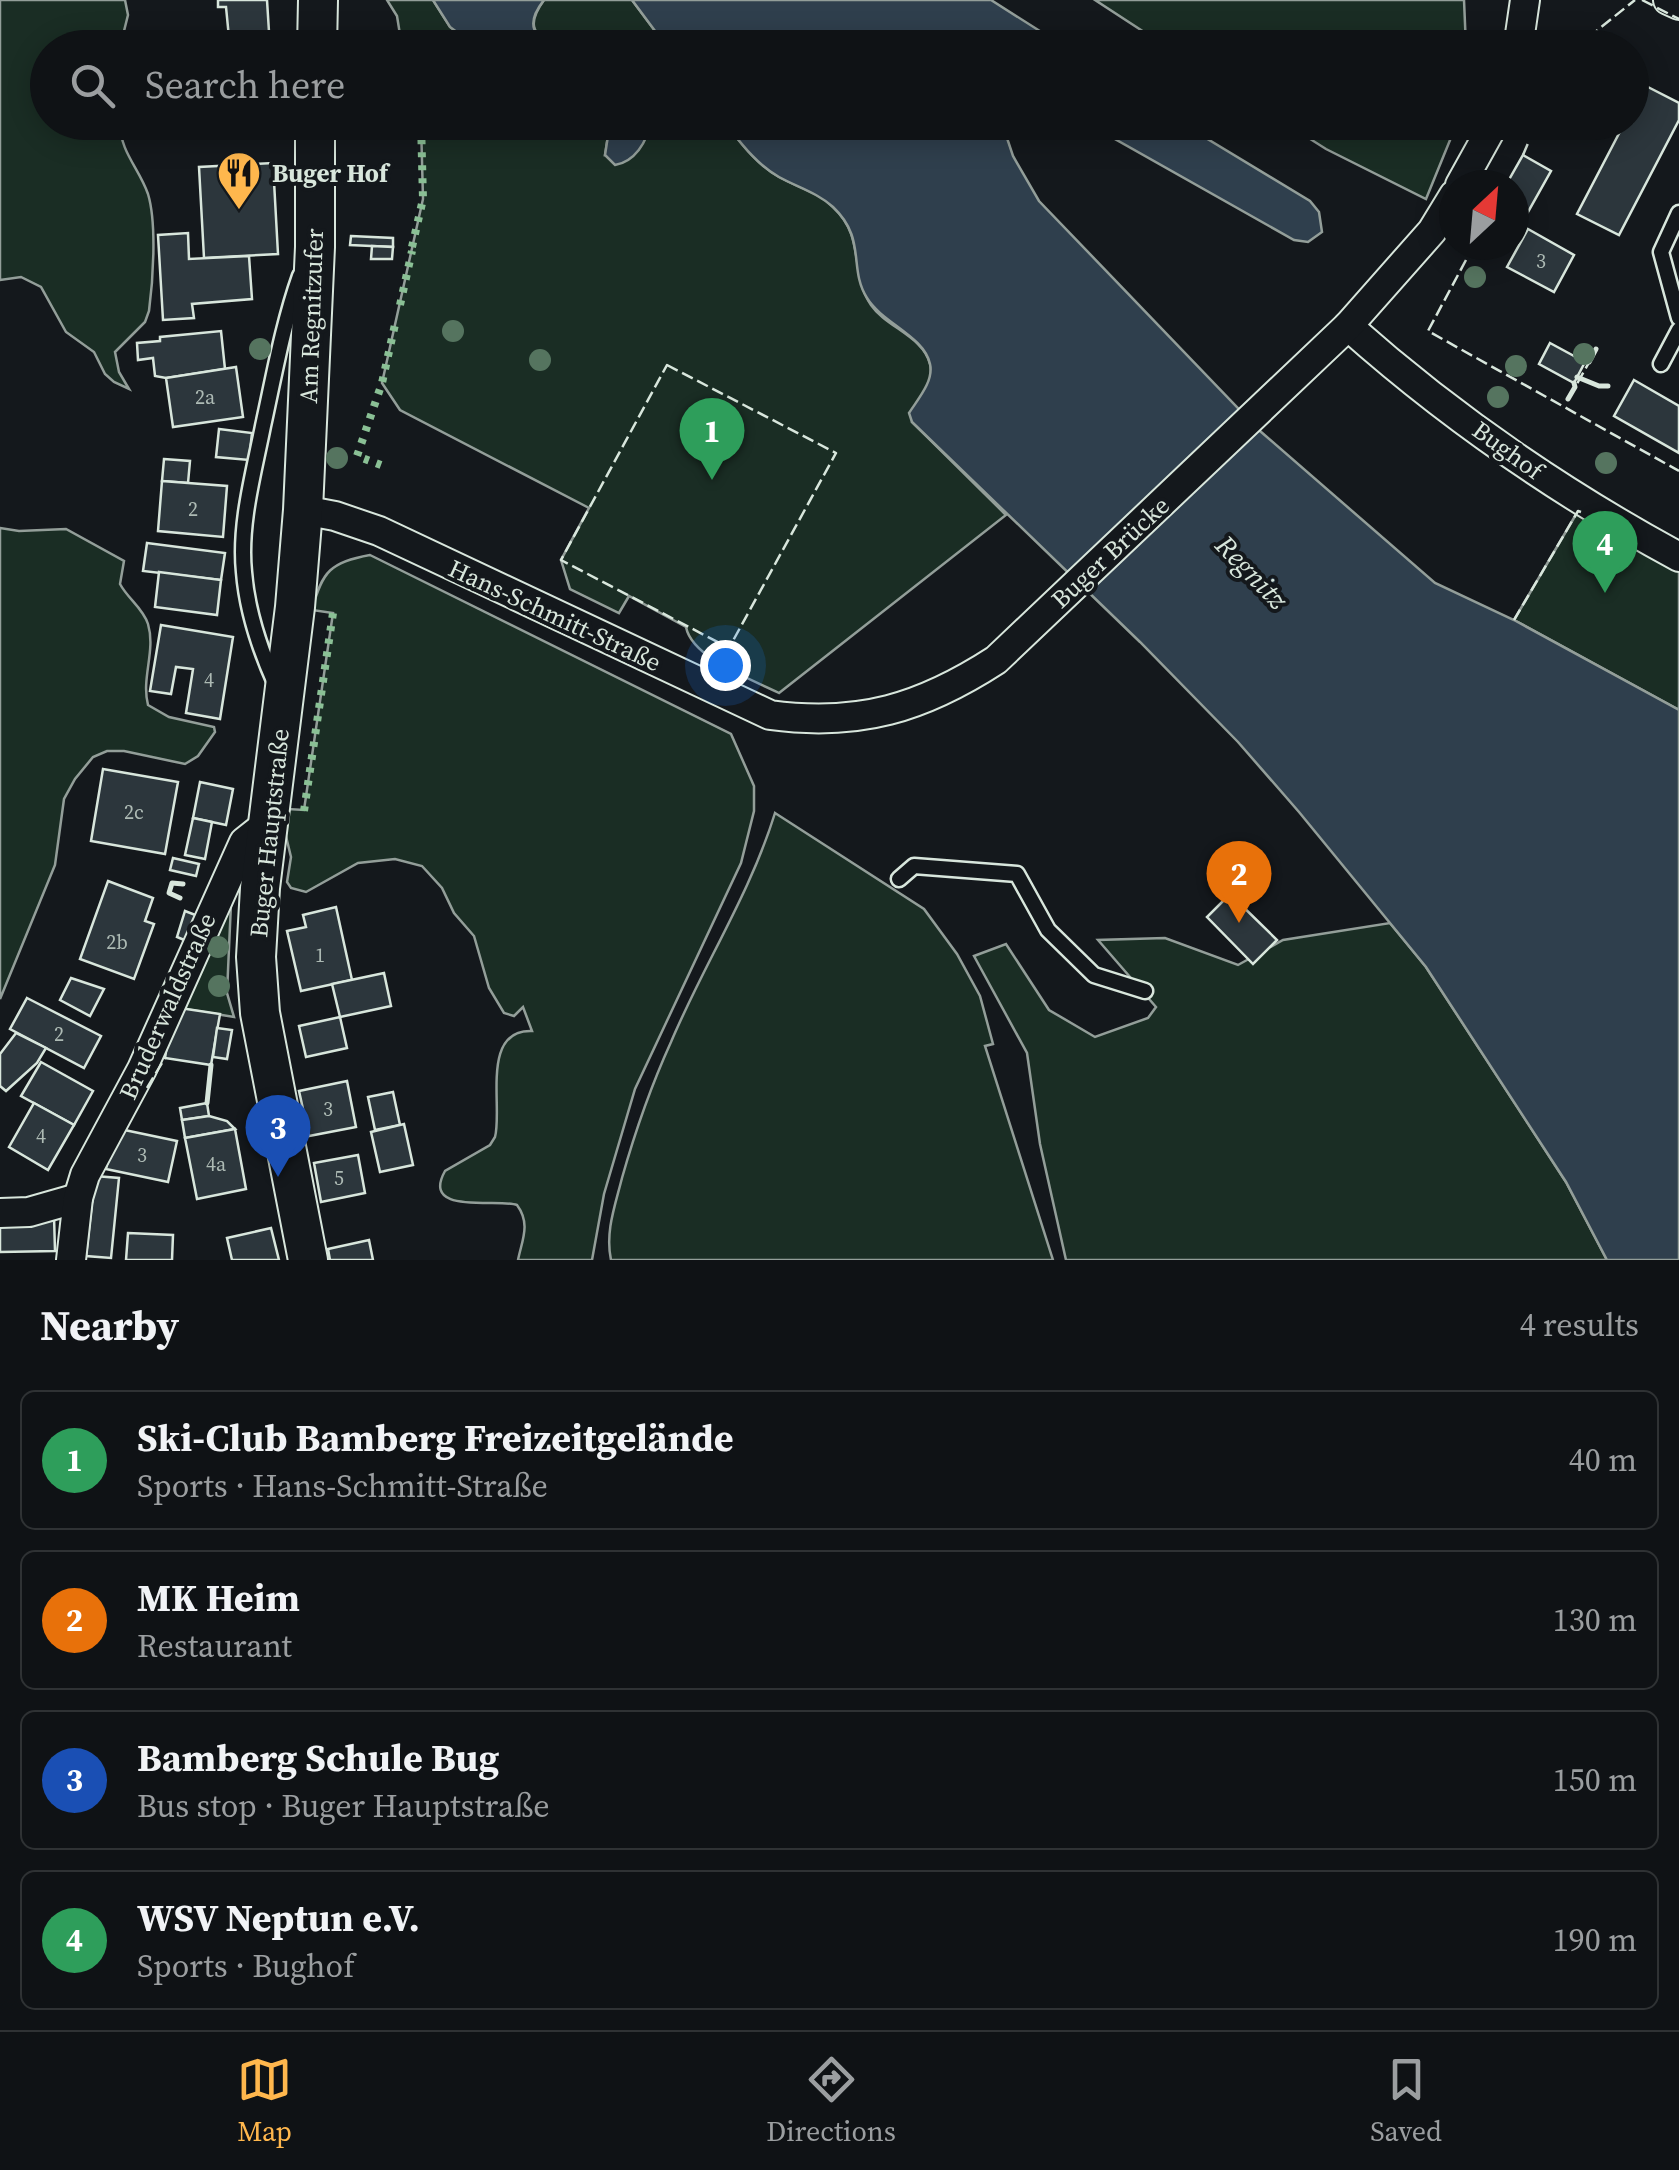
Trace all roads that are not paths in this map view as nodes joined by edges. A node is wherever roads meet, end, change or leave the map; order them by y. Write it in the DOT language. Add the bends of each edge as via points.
graph roads {
  1 [pos="318,0"];
  2 [pos="1668,0"];
  3 [pos="1530,4"];
  4 [pos="1679,6"];
  5 [pos="317,30"];
  6 [pos="1523,30"];
  7 [pos="315,140"];
  8 [pos="1485,140"];
  9 [pos="1468,170"];
  10 [pos="1679,213"];
  11 [pos="1439,220"];
  12 [pos="314,237"];
  13 [pos="1679,318"];
  14 [pos="1348,326"];
  15 [pos="1679,330"];
  16 [pos="1661,364"];
  17 [pos="303,510"];
  18 [pos="1679,557"];
  19 [pos="924,699"];
  20 [pos="283,702"];
  21 [pos="268,823"];
  22 [pos="900,880"];
  23 [pos="1145,991"];
  24 [pos="78,1198"];
  25 [pos="0,1213"];
  26 [pos="71,1260"];
  27 [pos="308,1260"];
  1 -- 5 [label="street"];
  2 -- 4 [label="street"];
  3 -- 6 [label="street"];
  7 -- 12 [label="street, Am Regnitzufer"];
  8 -- 9 [label="street"];
  10 -- 13 [label="lane" via="1661,252"];
  11 -- 14 [label="street"];
  12 -- 17 [label="street, Am Regnitzufer"];
  12 -- 20 [label="lane, Buger Hauptstraße" via="285,329 247,514 243,569 255,639"];
  14 -- 18 [label="street, Bughof" via="1504,450"];
  14 -- 19 [label="street, Buger Brücke" via="996,660"];
  15 -- 16 [label="lane"];
  17 -- 19 [label="street, Hans-Schmitt-Straße" via="379,531 770,715 840,719 891,712"];
  17 -- 20 [label="street, Buger Hauptstraße"];
  20 -- 21 [label="street, Buger Hauptstraße"];
  21 -- 24 [label="street, Bruderwaldstraße" via="244,842 223,882"];
  21 -- 27 [label="street, Buger Hauptstraße" via="256,957 260,1013"];
  22 -- 23 [label="lane" via="914,866 1017,874 1048,930 1094,975"];
  24 -- 25 [label="street"];
  24 -- 26 [label="street, Bruderwaldstraße"];
}
